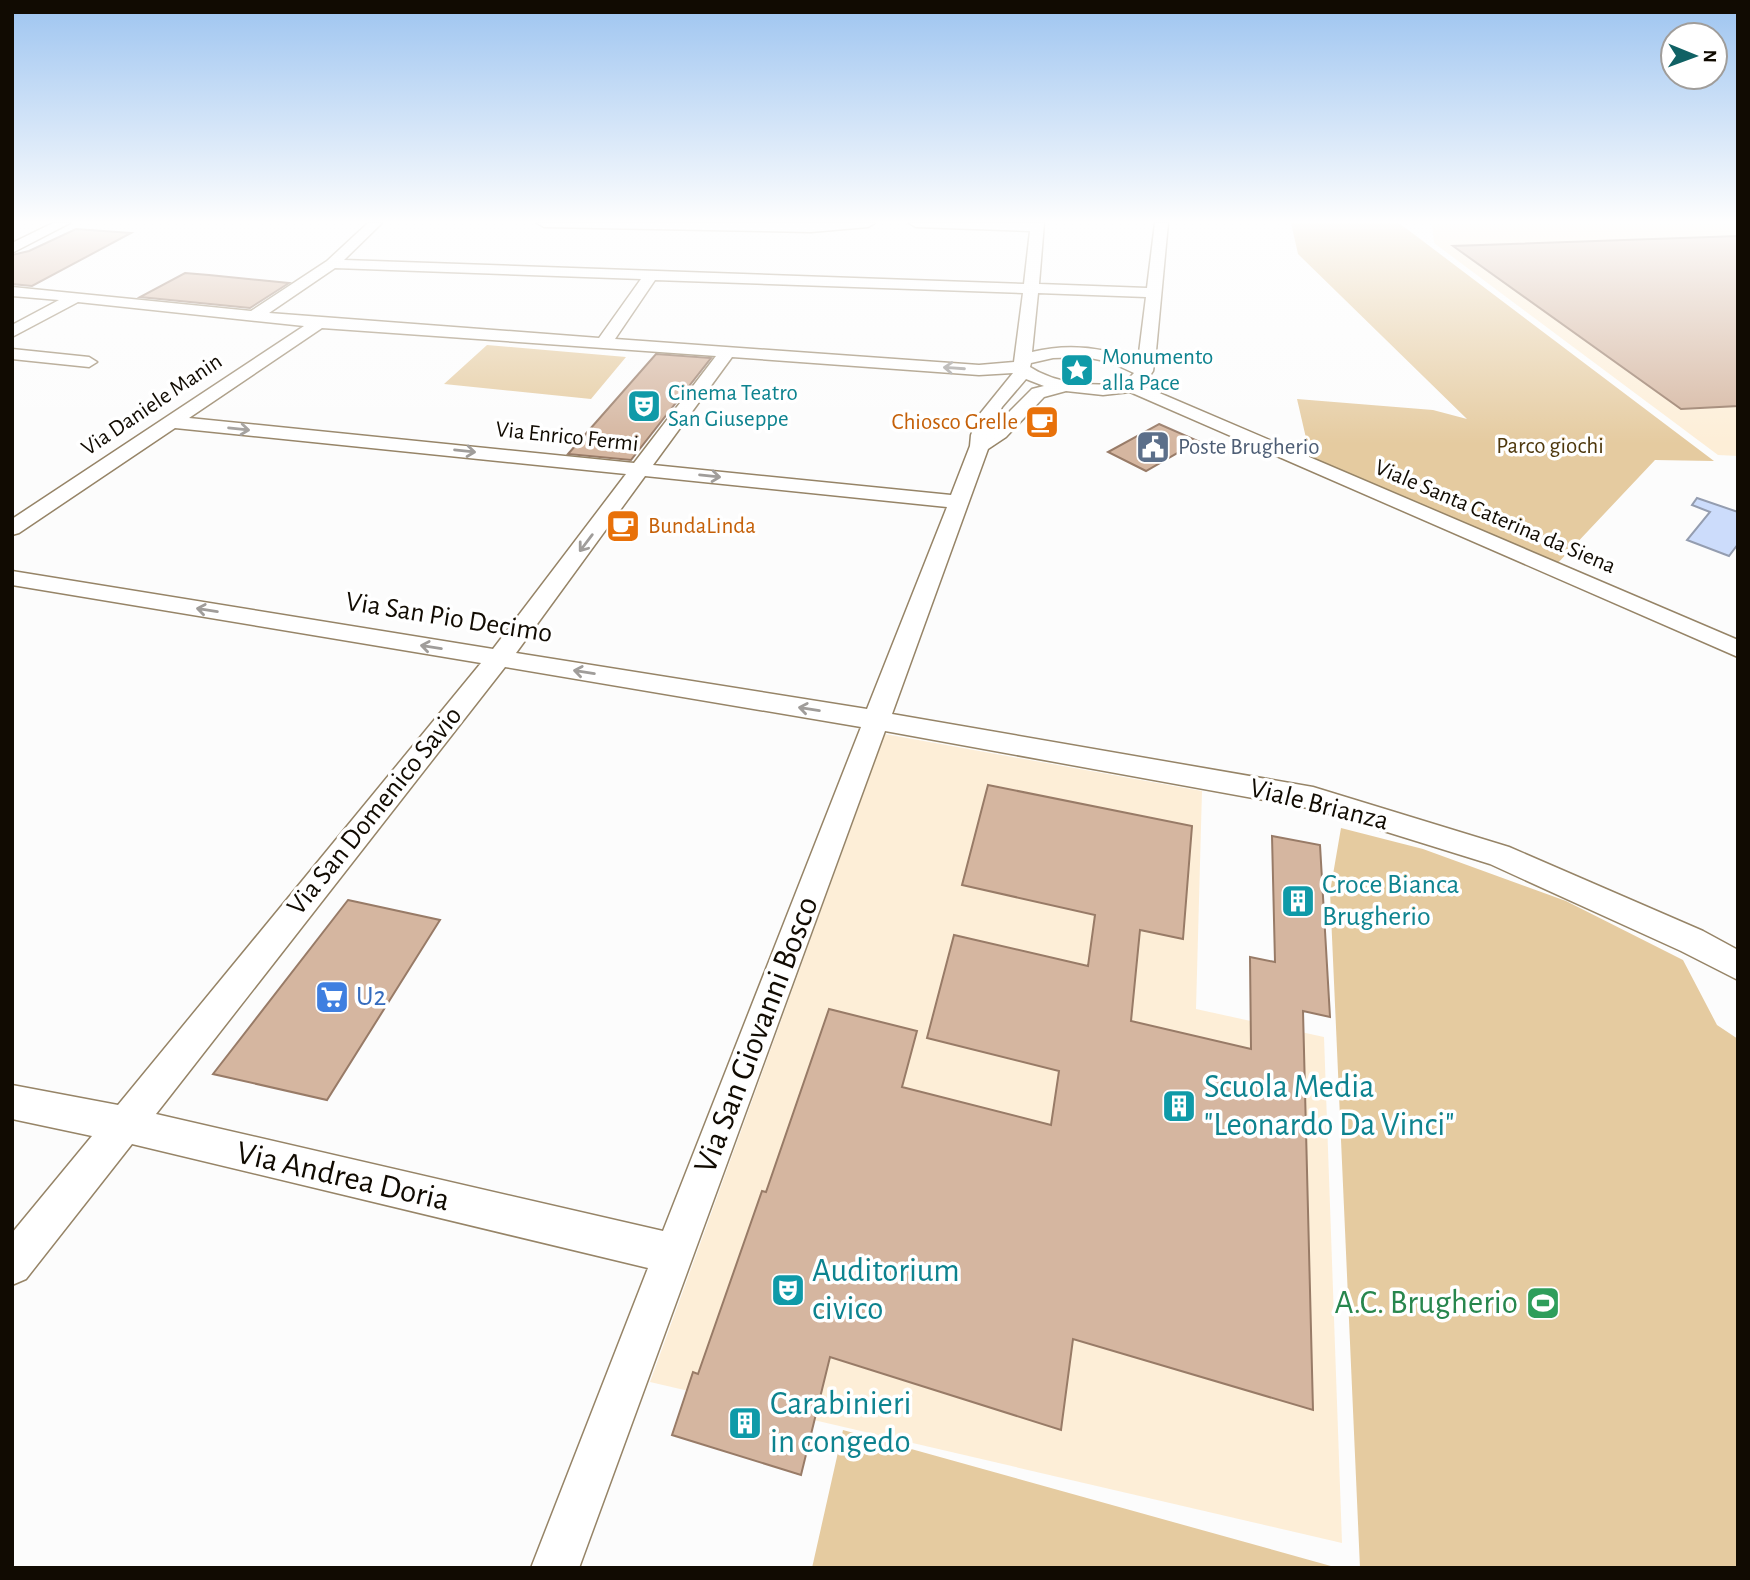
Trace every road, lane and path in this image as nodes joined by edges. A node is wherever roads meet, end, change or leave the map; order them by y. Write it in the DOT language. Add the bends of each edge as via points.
graph roads {
  1 [pos="64,297"];
  2 [pos="283,297"];
  3 [pos="636,297"];
  4 [pos="1030,297"];
  5 [pos="1155,297"];
  6 [pos="75,298"];
  7 [pos="253,317"];
  8 [pos="319,323"];
  9 [pos="12,332"];
  10 [pos="604,342"];
  11 [pos="728,351"];
  12 [pos="12,354"];
  13 [pos="89,362"];
  14 [pos="1023,366"];
  15 [pos="1138,378"];
  16 [pos="1066,386"];
  17 [pos="171,422"];
  18 [pos="980,446"];
  19 [pos="642,469"];
  20 [pos="959,502"];
  21 [pos="12,529"];
  22 [pos="12,578"];
  23 [pos="1738,649"];
  24 [pos="499,658"];
  25 [pos="876,720"];
  26 [pos="1738,966"];
  27 [pos="12,1102"];
  28 [pos="123,1124"];
  29 [pos="674,1254"];
  30 [pos="12,1265"];
  31 [pos="555,1568"];
  1 -- 6 [label="street, Viale Santa Caterina da Siena"];
  2 -- 7 [label="street"];
  3 -- 10 [label="street"];
  4 -- 14 [label="street"];
  5 -- 15 [label="street"];
  6 -- 7 [label="street, Viale Santa Caterina da Siena"];
  6 -- 9 [label="street"];
  7 -- 8 [label="street, Viale Santa Caterina da Siena"];
  8 -- 10 [label="street, Viale Santa Caterina da Siena"];
  8 -- 17 [label="street, Via Daniele Manin"];
  10 -- 11 [label="street, Viale Santa Caterina da Siena"];
  14 -- 11 [label="street, Viale Santa Caterina da Siena, one-way" via="979,370"];
  11 -- 19 [label="street, Via San Domenico Savio"];
  12 -- 13 [label="street"];
  14 -- 15 [label="street, Viale Santa Caterina da Siena" via="1043,353 1106,356 1120,358"];
  14 -- 16 [label="street" via="1042,381"];
  14 -- 18 [label="street, Via San Giovanni Bosco" via="979,430"];
  15 -- 16 [label="street"];
  15 -- 23 [label="street, Viale Santa Caterina da Siena" via="1146,396"];
  16 -- 18 [label="street" via="1038,393"];
  17 -- 19 [label="street, Via Enrico Fermi, one-way"];
  17 -- 21 [label="street, Via Daniele Manin"];
  18 -- 20 [label="street, Via San Giovanni Bosco"];
  19 -- 20 [label="street, Via Enrico Fermi, one-way"];
  19 -- 24 [label="street, Via San Domenico Savio, one-way"];
  20 -- 25 [label="street, Via San Giovanni Bosco"];
  24 -- 22 [label="street, Via San Pio Decimo, one-way"];
  25 -- 24 [label="street, Via San Pio Decimo, one-way"];
  24 -- 28 [label="street, Via San Domenico Savio"];
  25 -- 26 [label="street, Viale Brianza" via="1312,798 1499,855"];
  25 -- 29 [label="street, Via San Giovanni Bosco"];
  27 -- 28 [label="street, Via Andrea Doria"];
  28 -- 29 [label="street, Via Andrea Doria"];
  28 -- 30 [label="street, Via San Domenico Savio"];
  29 -- 31 [label="street, Via San Giovanni Bosco"];
}
